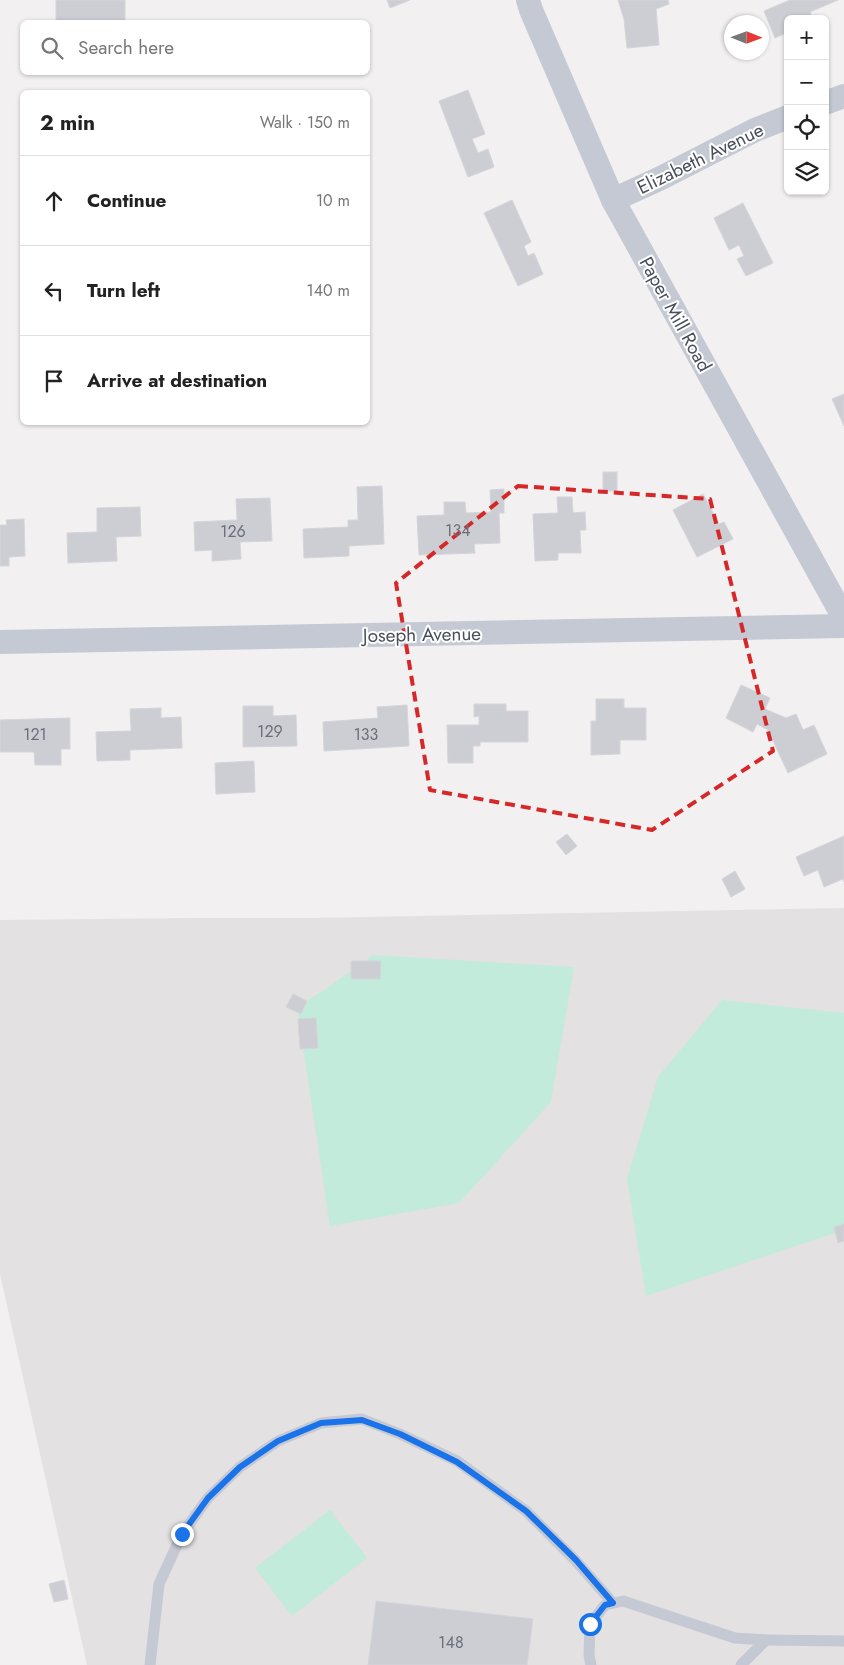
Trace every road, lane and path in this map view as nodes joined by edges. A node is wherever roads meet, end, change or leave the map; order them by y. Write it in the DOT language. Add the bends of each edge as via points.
graph roads {
  1 [pos="528,0"];
  2 [pos="844,96"];
  3 [pos="829,102"];
  4 [pos="784,119"];
  5 [pos="613,200"];
  6 [pos="844,618"];
  7 [pos="844,626"];
  8 [pos="0,642"];
  9 [pos="613,1603"];
  10 [pos="766,1640"];
  11 [pos="844,1641"];
  12 [pos="150,1665"];
  13 [pos="591,1665"];
  14 [pos="741,1665"];
  1 -- 5 [label="street, Paper Mill Road"];
  2 -- 3 [label="street"];
  4 -- 5 [label="street, Elizabeth Avenue"];
  5 -- 6 [label="street, Paper Mill Road"];
  7 -- 8 [label="street, Joseph Avenue"];
  9 -- 10 [label="lane" via="623,1601 735,1638"];
  9 -- 12 [label="lane" via="576,1560 526,1511 457,1462 400,1434 362,1420 321,1423 278,1441 240,1467 208,1498 182,1534 159,1584"];
  9 -- 13 [label="lane" via="605,1605 590,1624"];
  10 -- 11 [label="lane"];
  10 -- 14 [label="lane"];
}
